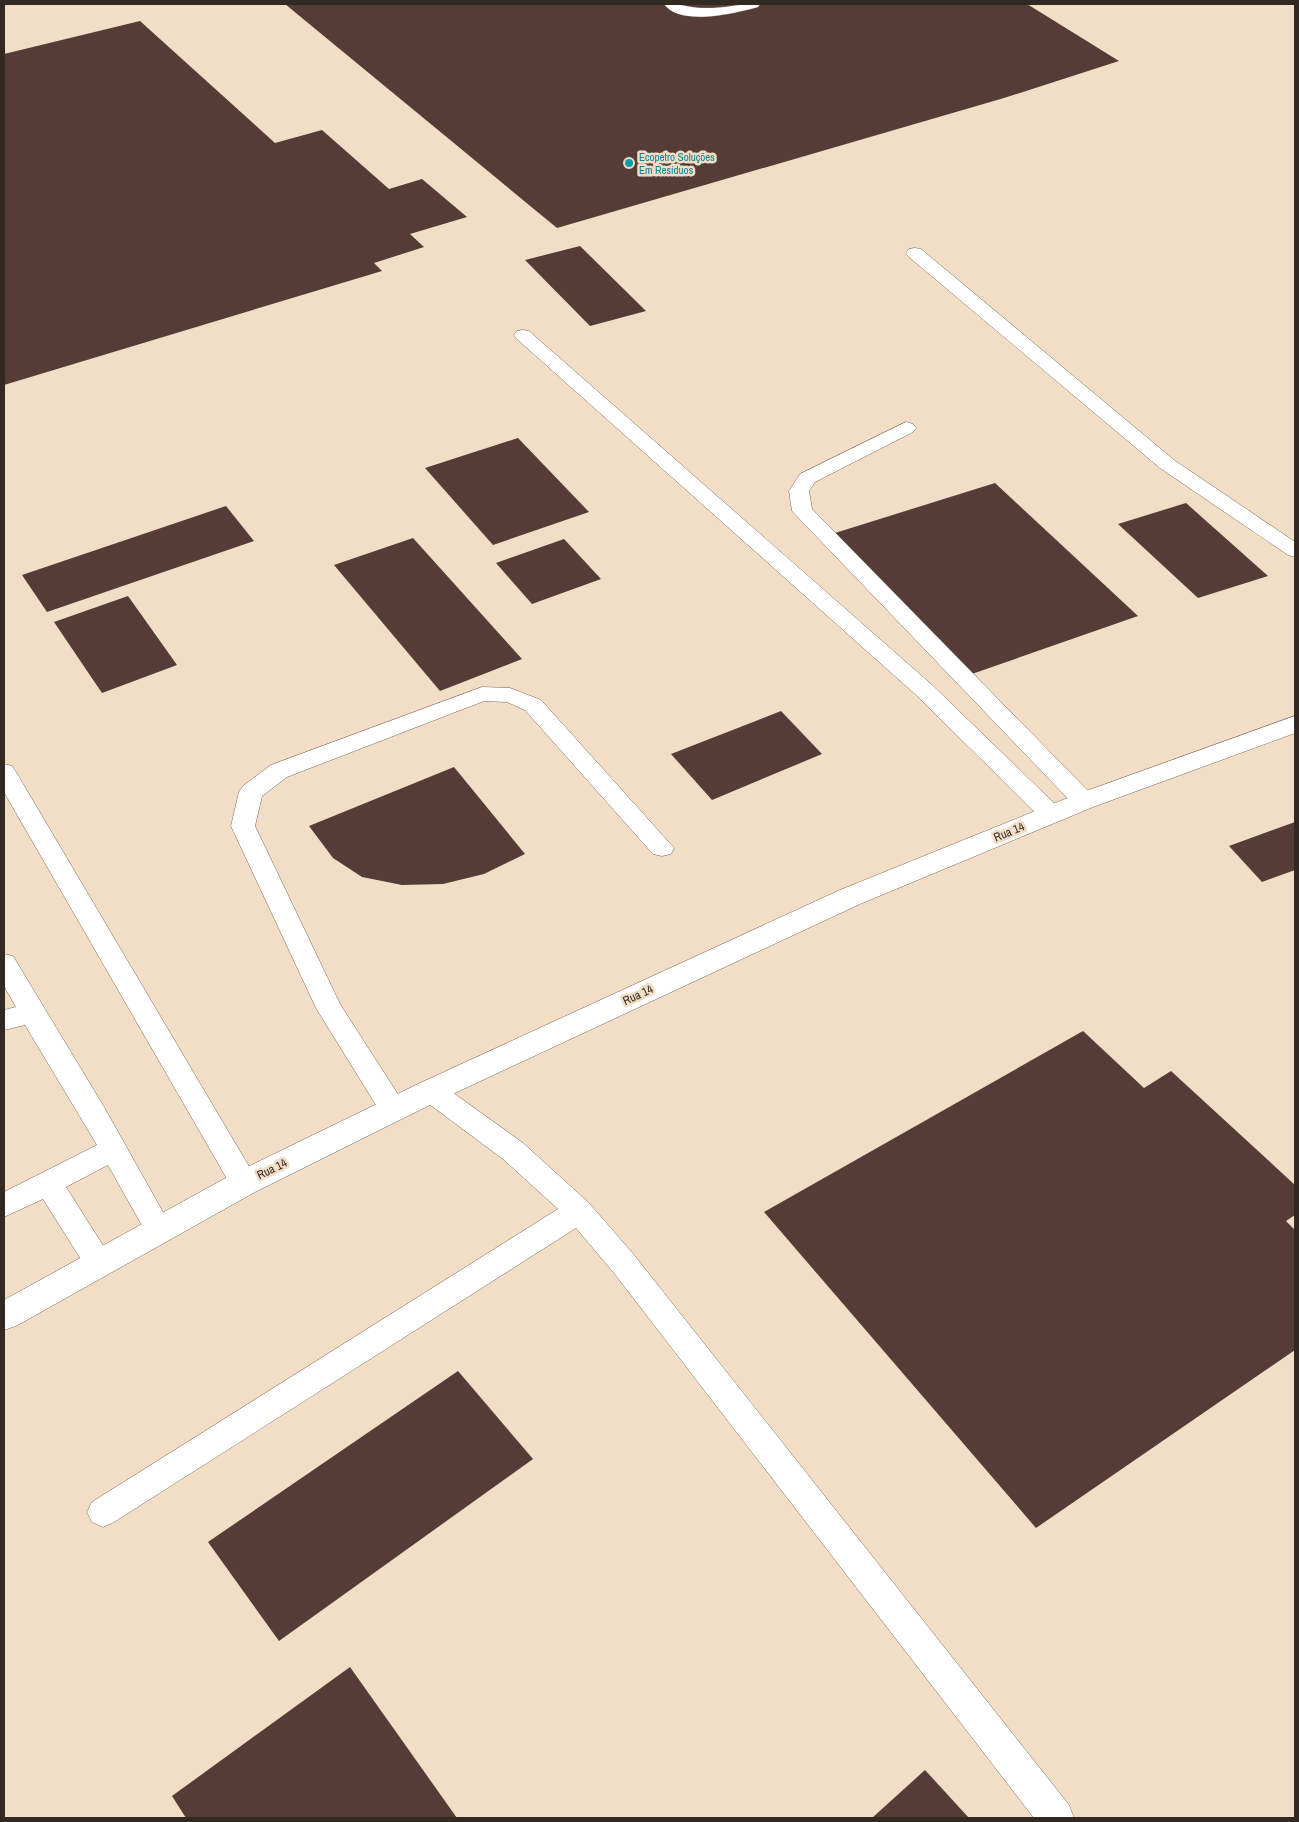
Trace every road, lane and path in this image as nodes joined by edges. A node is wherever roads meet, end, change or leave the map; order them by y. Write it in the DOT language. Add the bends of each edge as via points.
graph roads {
  1 [pos="670,4"];
  2 [pos="753,4"];
  3 [pos="915,253"];
  4 [pos="523,335"];
  5 [pos="906,428"];
  6 [pos="1295,551"];
  7 [pos="1295,724"];
  8 [pos="4,772"];
  9 [pos="1084,801"];
  10 [pos="1051,814"];
  11 [pos="662,848"];
  12 [pos="4,963"];
  13 [pos="32,1013"];
  14 [pos="4,1020"];
  15 [pos="431,1091"];
  16 [pos="394,1110"];
  17 [pos="113,1150"];
  18 [pos="48,1183"];
  19 [pos="244,1183"];
  20 [pos="4,1205"];
  21 [pos="579,1211"];
  22 [pos="159,1230"];
  23 [pos="99,1263"];
  24 [pos="4,1316"];
  25 [pos="103,1512"];
  26 [pos="1056,1818"];
  1 -- 2 [label="lane" via="679,9 714,14"];
  3 -- 6 [label="lane" via="1167,464"];
  4 -- 10 [label="lane" via="923,689"];
  5 -- 9 [label="lane" via="807,478 799,491 802,511"];
  7 -- 9 [label="street, Rua 14"];
  8 -- 19 [label="lane"];
  9 -- 10 [label="street, Rua 14"];
  10 -- 15 [label="street, Rua 14" via="850,897"];
  11 -- 16 [label="lane" via="533,705 510,695 482,694 279,771 251,792 243,826 329,1008"];
  12 -- 13 [label="lane"];
  13 -- 14 [label="lane"];
  13 -- 17 [label="lane"];
  15 -- 16 [label="street, Rua 14"];
  15 -- 21 [label="lane" via="513,1151"];
  16 -- 19 [label="street, Rua 14"];
  17 -- 18 [label="lane"];
  17 -- 22 [label="lane"];
  18 -- 20 [label="lane"];
  18 -- 23 [label="lane"];
  19 -- 22 [label="street, Rua 14"];
  21 -- 25 [label="lane"];
  21 -- 26 [label="lane"];
  22 -- 23 [label="street, Rua 14"];
  23 -- 24 [label="street, Rua 14"];
}
